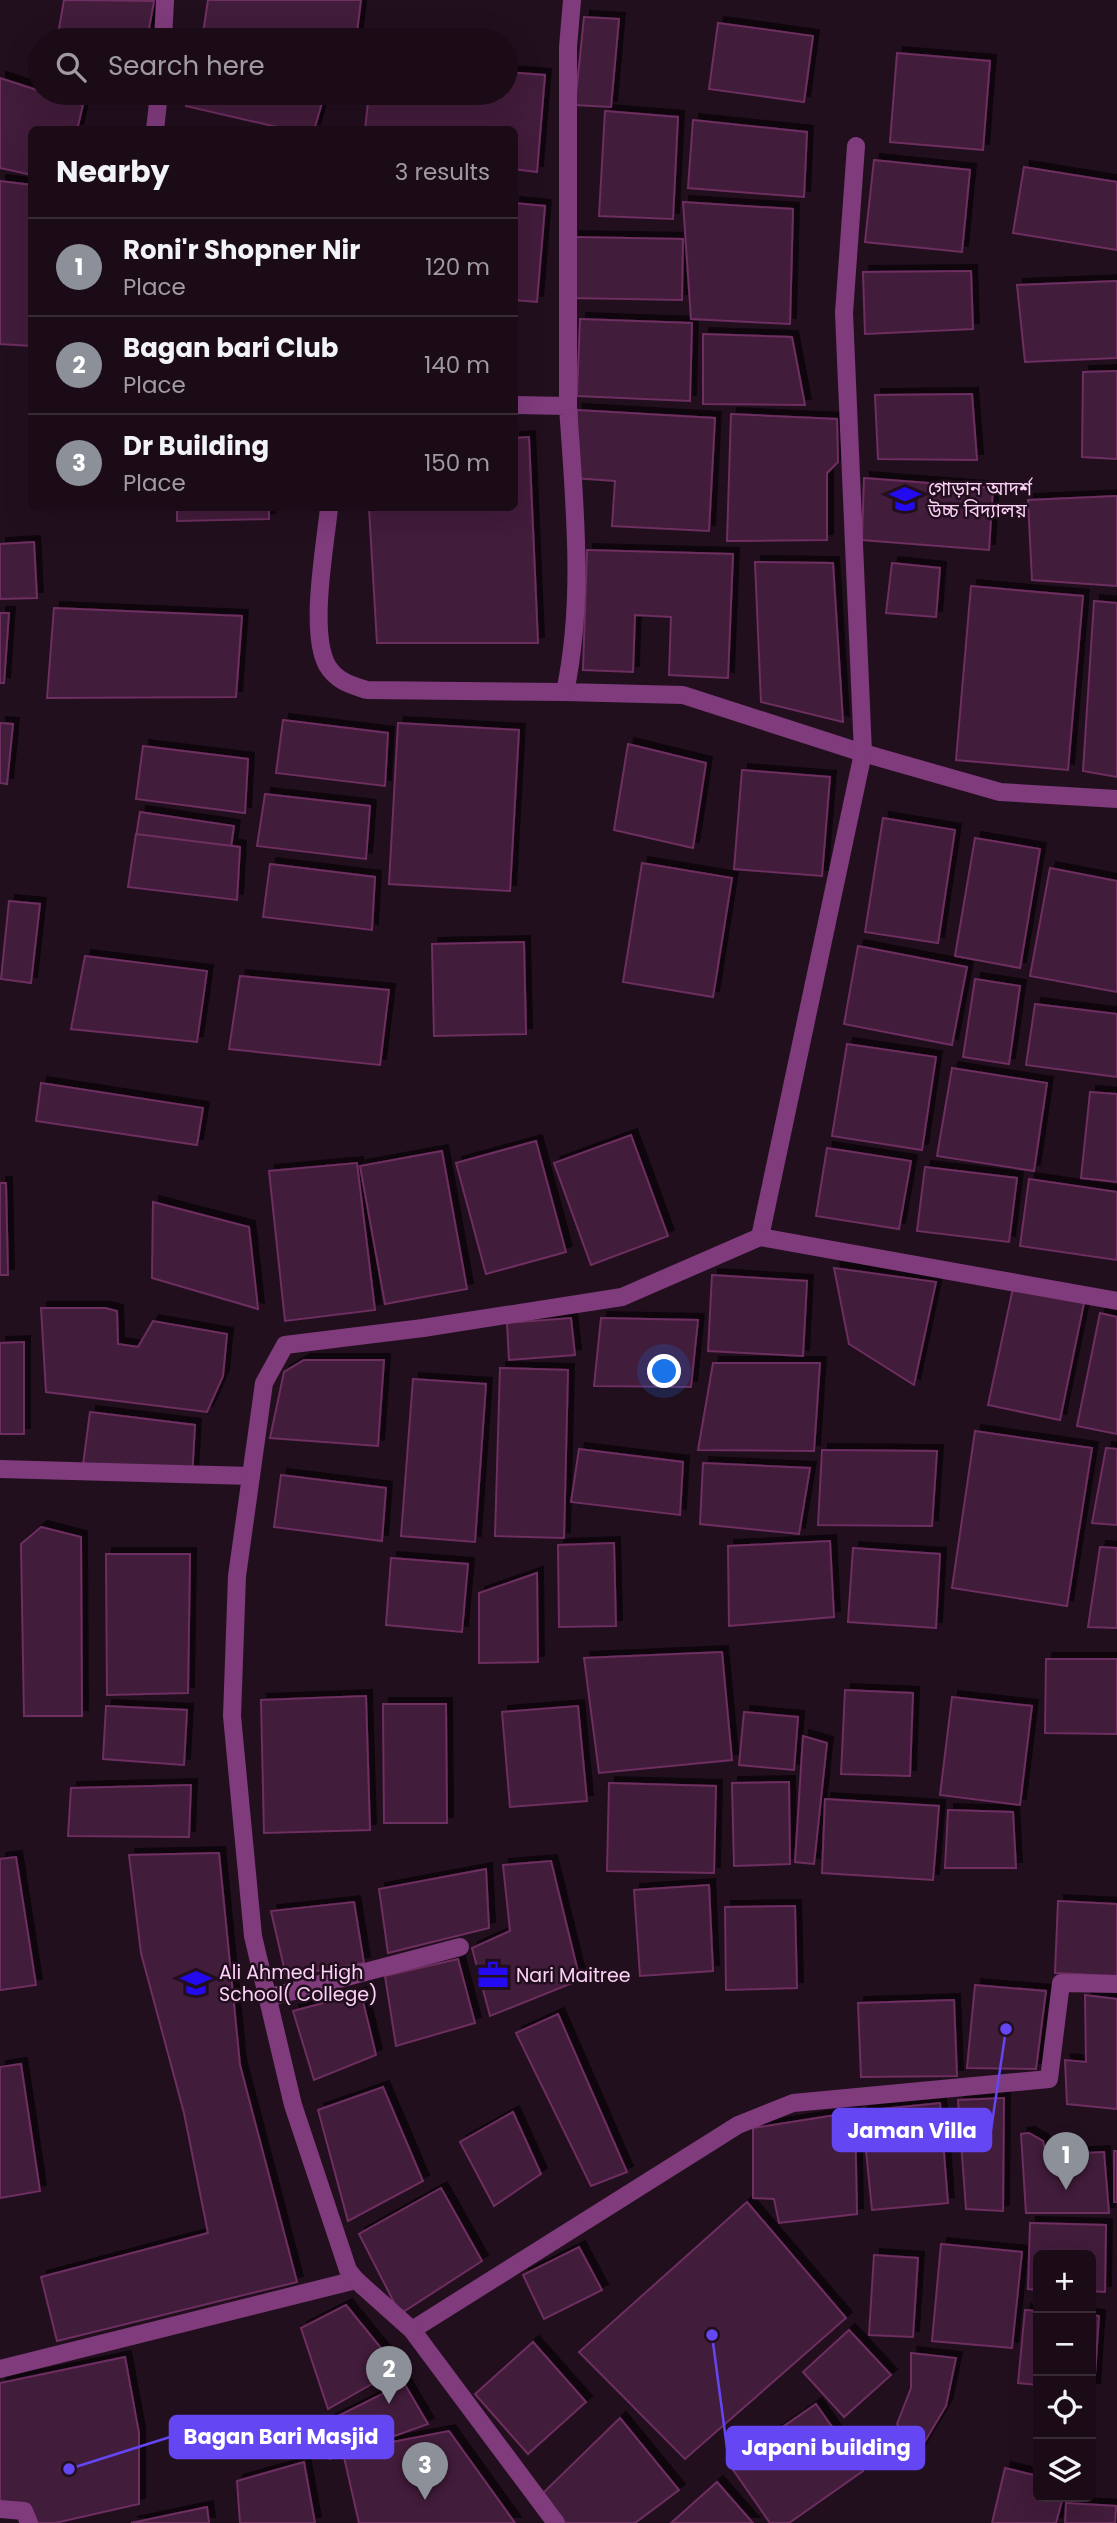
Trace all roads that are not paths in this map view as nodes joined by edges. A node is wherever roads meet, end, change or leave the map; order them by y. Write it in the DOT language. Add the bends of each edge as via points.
graph roads {
  1 [pos="165,0"];
  2 [pos="572,0"];
  3 [pos="164,28"];
  4 [pos="158,105"];
  5 [pos="155,126"];
  6 [pos="856,146"];
  7 [pos="518,405"];
  8 [pos="568,405"];
  9 [pos="329,511"];
  10 [pos="565,692"];
  11 [pos="863,753"];
  12 [pos="1117,799"];
  13 [pos="760,1237"];
  14 [pos="1117,1301"];
  15 [pos="0,1469"];
  16 [pos="251,1476"];
  17 [pos="460,1947"];
  18 [pos="1117,1984"];
  19 [pos="267,1998"];
  20 [pos="356,2280"];
  21 [pos="412,2330"];
  22 [pos="0,2369"];
  23 [pos="0,2509"];
  24 [pos="29,2523"];
  25 [pos="556,2523"];
  1 -- 3 [label="street"];
  2 -- 8 [label="street" via="568,47"];
  4 -- 5 [label="street"];
  6 -- 11 [label="street" via="845,313"];
  7 -- 8 [label="street"];
  8 -- 10 [label="street" via="576,530 574,651"];
  9 -- 10 [label="street" via="319,645 328,667 344,683 367,690"];
  10 -- 11 [label="street" via="683,695"];
  11 -- 12 [label="street" via="1000,792"];
  11 -- 13 [label="street"];
  13 -- 14 [label="street"];
  13 -- 16 [label="street" via="622,1297 285,1345 264,1384"];
  15 -- 16 [label="street"];
  16 -- 19 [label="street" via="237,1576 232,1716 253,1936"];
  17 -- 19 [label="street"];
  18 -- 21 [label="street" via="1061,1983 1049,2079 793,2103 738,2125"];
  19 -- 20 [label="street" via="293,2105 348,2270"];
  20 -- 21 [label="street"];
  20 -- 22 [label="street"];
  21 -- 25 [label="street"];
  23 -- 24 [label="street" via="24,2511"];
}
